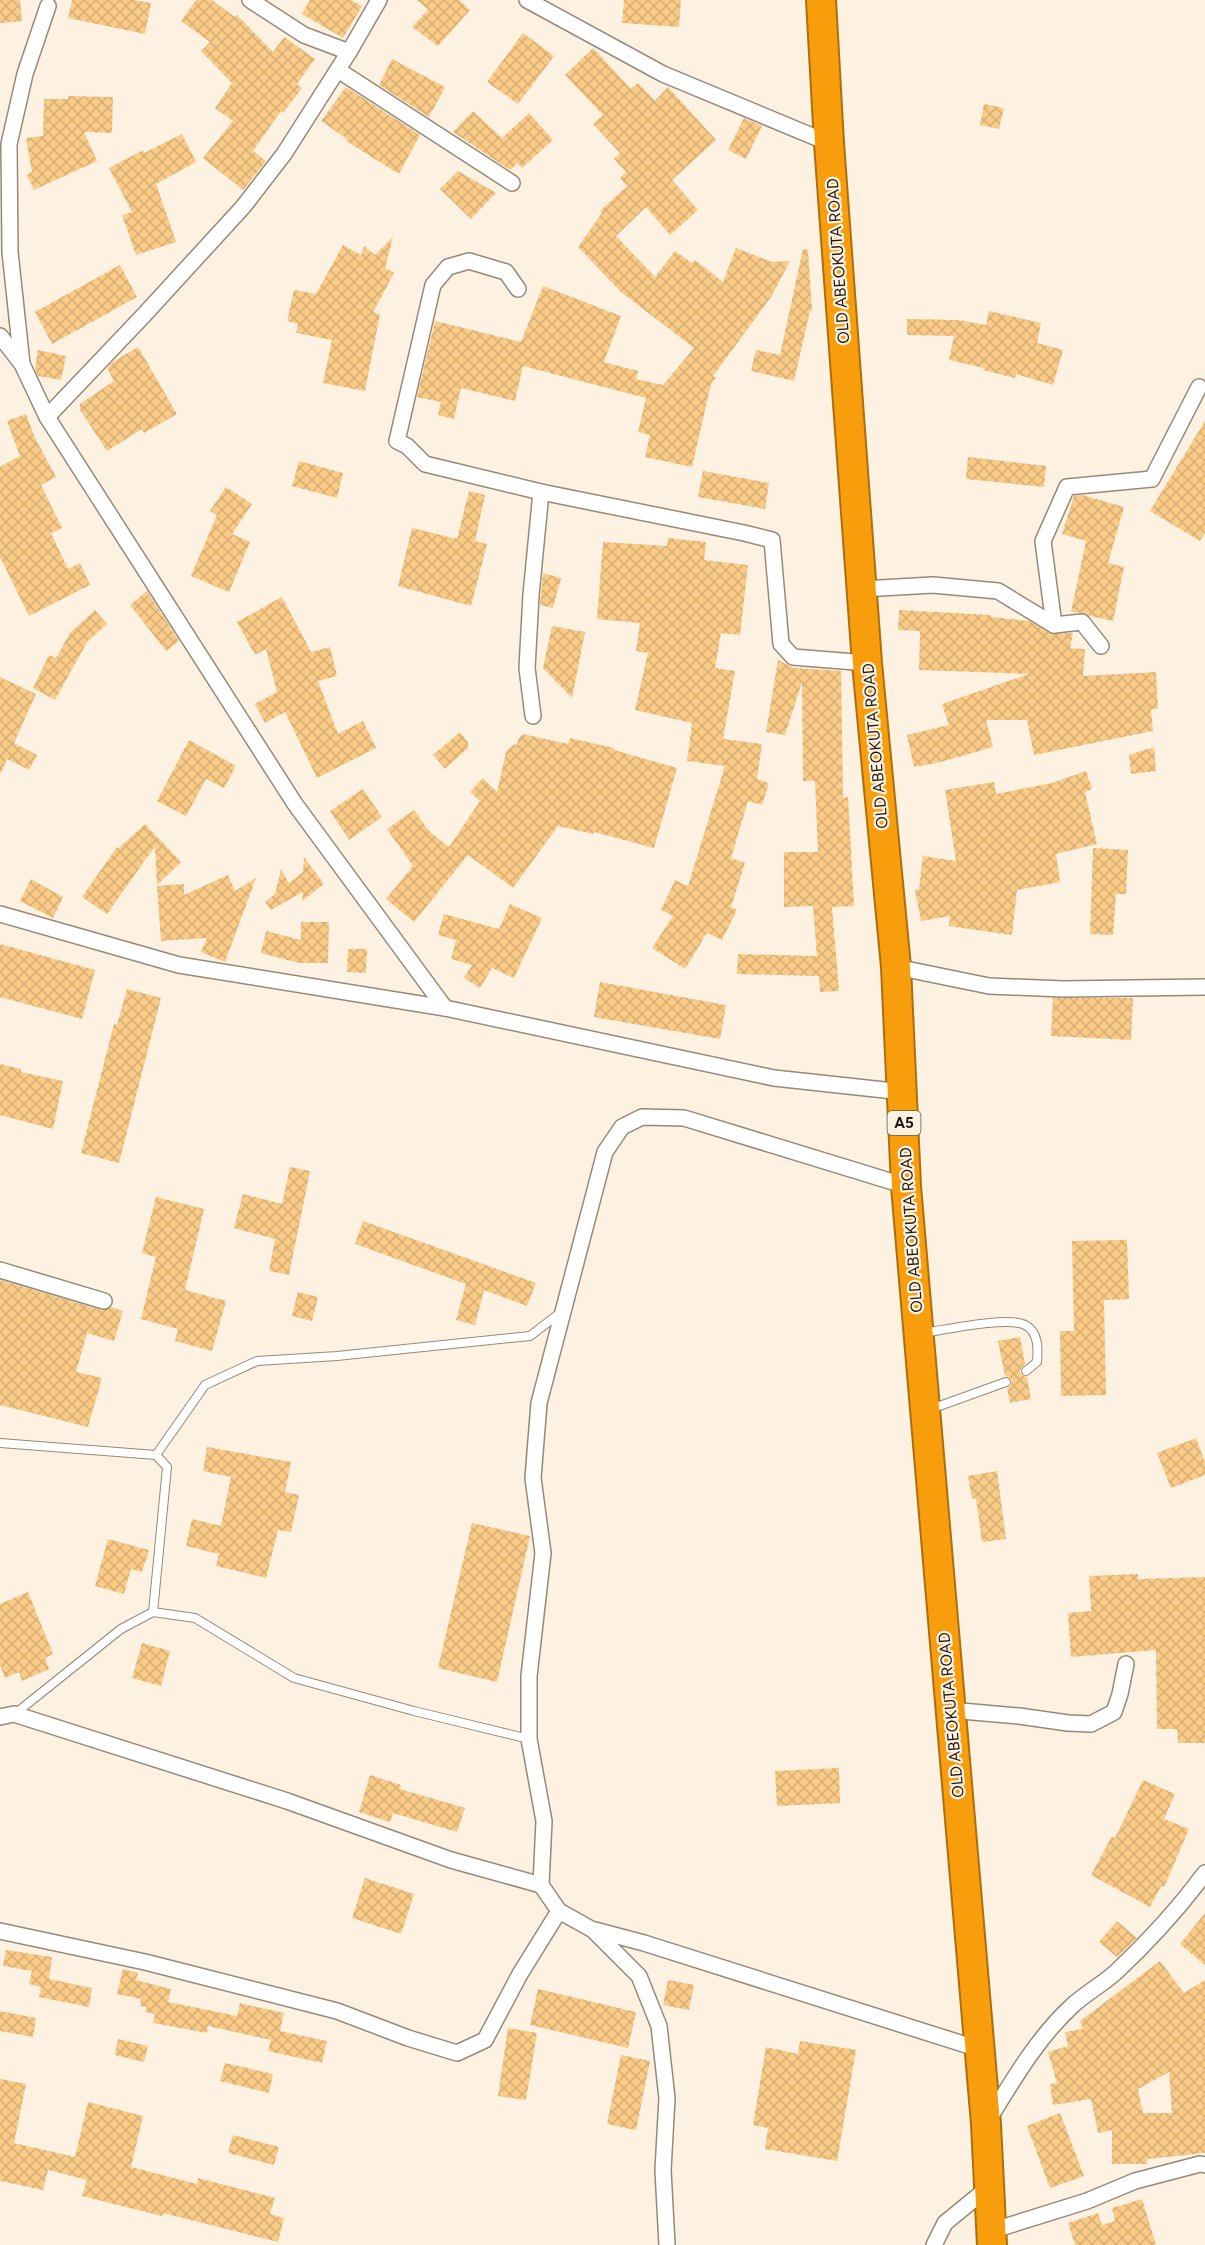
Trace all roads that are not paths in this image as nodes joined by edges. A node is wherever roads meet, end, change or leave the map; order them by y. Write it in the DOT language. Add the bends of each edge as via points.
graph roads {
  1 [pos="250,0"];
  2 [pos="379,0"];
  3 [pos="527,0"];
  4 [pos="821,0"];
  5 [pos="48,6"];
  6 [pos="349,52"];
  7 [pos="338,70"];
  8 [pos="829,143"];
  9 [pos="512,183"];
  10 [pos="519,289"];
  11 [pos="0,336"];
  12 [pos="22,364"];
  13 [pos="1199,387"];
  14 [pos="47,417"];
  15 [pos="540,492"];
  16 [pos="862,590"];
  17 [pos="1053,625"];
  18 [pos="1101,646"];
  19 [pos="867,663"];
  20 [pos="533,716"];
  21 [pos="0,914"];
  22 [pos="896,967"];
  23 [pos="1205,987"];
  24 [pos="445,1008"];
  25 [pos="903,1092"];
  26 [pos="906,1186"];
  27 [pos="0,1270"];
  28 [pos="104,1301"];
  29 [pos="562,1311"];
  30 [pos="919,1334"];
  31 [pos="1026,1371"];
  32 [pos="1006,1382"];
  33 [pos="925,1411"];
  34 [pos="0,1443"];
  35 [pos="156,1455"];
  36 [pos="153,1612"];
  37 [pos="1126,1664"];
  38 [pos="950,1710"];
  39 [pos="7,1716"];
  40 [pos="529,1739"];
  41 [pos="1205,1873"];
  42 [pos="541,1885"];
  43 [pos="559,1911"];
  44 [pos="593,1930"];
  45 [pos="0,1931"];
  46 [pos="979,2049"];
  47 [pos="986,2124"];
  48 [pos="1205,2165"];
  49 [pos="989,2187"];
  50 [pos="991,2238"];
  51 [pos="667,2245"];
  52 [pos="934,2245"];
  1 -- 6 [label="street" via="304,35"];
  2 -- 6 [label="street"];
  3 -- 8 [label="street" via="663,74"];
  4 -- 8 [label="highway, OLD ABEOKUTA ROAD / A5"];
  5 -- 12 [label="street" via="25,74 9,144 10,252"];
  6 -- 7 [label="street"];
  7 -- 9 [label="street"];
  7 -- 14 [label="street" via="284,154 243,207"];
  8 -- 16 [label="highway, OLD ABEOKUTA ROAD / A5"];
  10 -- 15 [label="street" via="506,272 469,261 448,267 433,285 397,441 425,464"];
  11 -- 12 [label="street"];
  12 -- 14 [label="street"];
  13 -- 17 [label="street" via="1152,479 1067,487 1043,541"];
  14 -- 24 [label="street" via="295,804"];
  15 -- 19 [label="street" via="772,540 781,644 793,657"];
  15 -- 20 [label="street" via="526,668"];
  16 -- 17 [label="street" via="933,585 998,591"];
  16 -- 19 [label="highway, OLD ABEOKUTA ROAD / A5"];
  17 -- 18 [label="street" via="1082,622"];
  19 -- 22 [label="highway, OLD ABEOKUTA ROAD / A5"];
  21 -- 24 [label="street" via="179,965"];
  22 -- 23 [label="street" via="989,986"];
  22 -- 25 [label="highway, OLD ABEOKUTA ROAD / A5"];
  24 -- 25 [label="street" via="774,1078"];
  25 -- 26 [label="highway, OLD ABEOKUTA ROAD / A5"];
  26 -- 29 [label="street" via="684,1118 642,1117 622,1127 605,1152"];
  26 -- 30 [label="highway, OLD ABEOKUTA ROAD / A5"];
  27 -- 28 [label="street"];
  29 -- 35 [label="lane" via="530,1336 258,1361 205,1385"];
  29 -- 40 [label="street" via="539,1402 533,1478 543,1553 529,1676"];
  30 -- 31 [label="lane" via="1009,1321 1025,1325 1035,1334 1038,1347 1037,1362"];
  30 -- 33 [label="highway, OLD ABEOKUTA ROAD / A5"];
  32 -- 33 [label="lane"];
  33 -- 38 [label="highway, OLD ABEOKUTA ROAD / A5"];
  34 -- 35 [label="lane"];
  35 -- 36 [label="lane" via="167,1467"];
  36 -- 39 [label="lane" via="121,1629"];
  36 -- 40 [label="lane" via="195,1618 294,1678"];
  37 -- 38 [label="street" via="1114,1712 1091,1724"];
  38 -- 46 [label="highway, OLD ABEOKUTA ROAD / A5"];
  39 -- 42 [label="street" via="287,1802 451,1860"];
  40 -- 42 [label="street" via="544,1821"];
  41 -- 47 [label="street" via="1115,1973 1073,2005 1047,2033"];
  42 -- 43 [label="street"];
  43 -- 44 [label="street"];
  43 -- 45 [label="street" via="484,2040 457,2053 337,2011 145,1962"];
  44 -- 46 [label="street"];
  44 -- 51 [label="street" via="639,1976 659,2026 667,2098 663,2170"];
  46 -- 47 [label="highway, OLD ABEOKUTA ROAD / A5"];
  47 -- 49 [label="highway, OLD ABEOKUTA ROAD / A5"];
  48 -- 50 [label="street" via="1135,2181"];
  49 -- 50 [label="highway, OLD ABEOKUTA ROAD / A5"];
  49 -- 52 [label="street" via="945,2223"];
}
